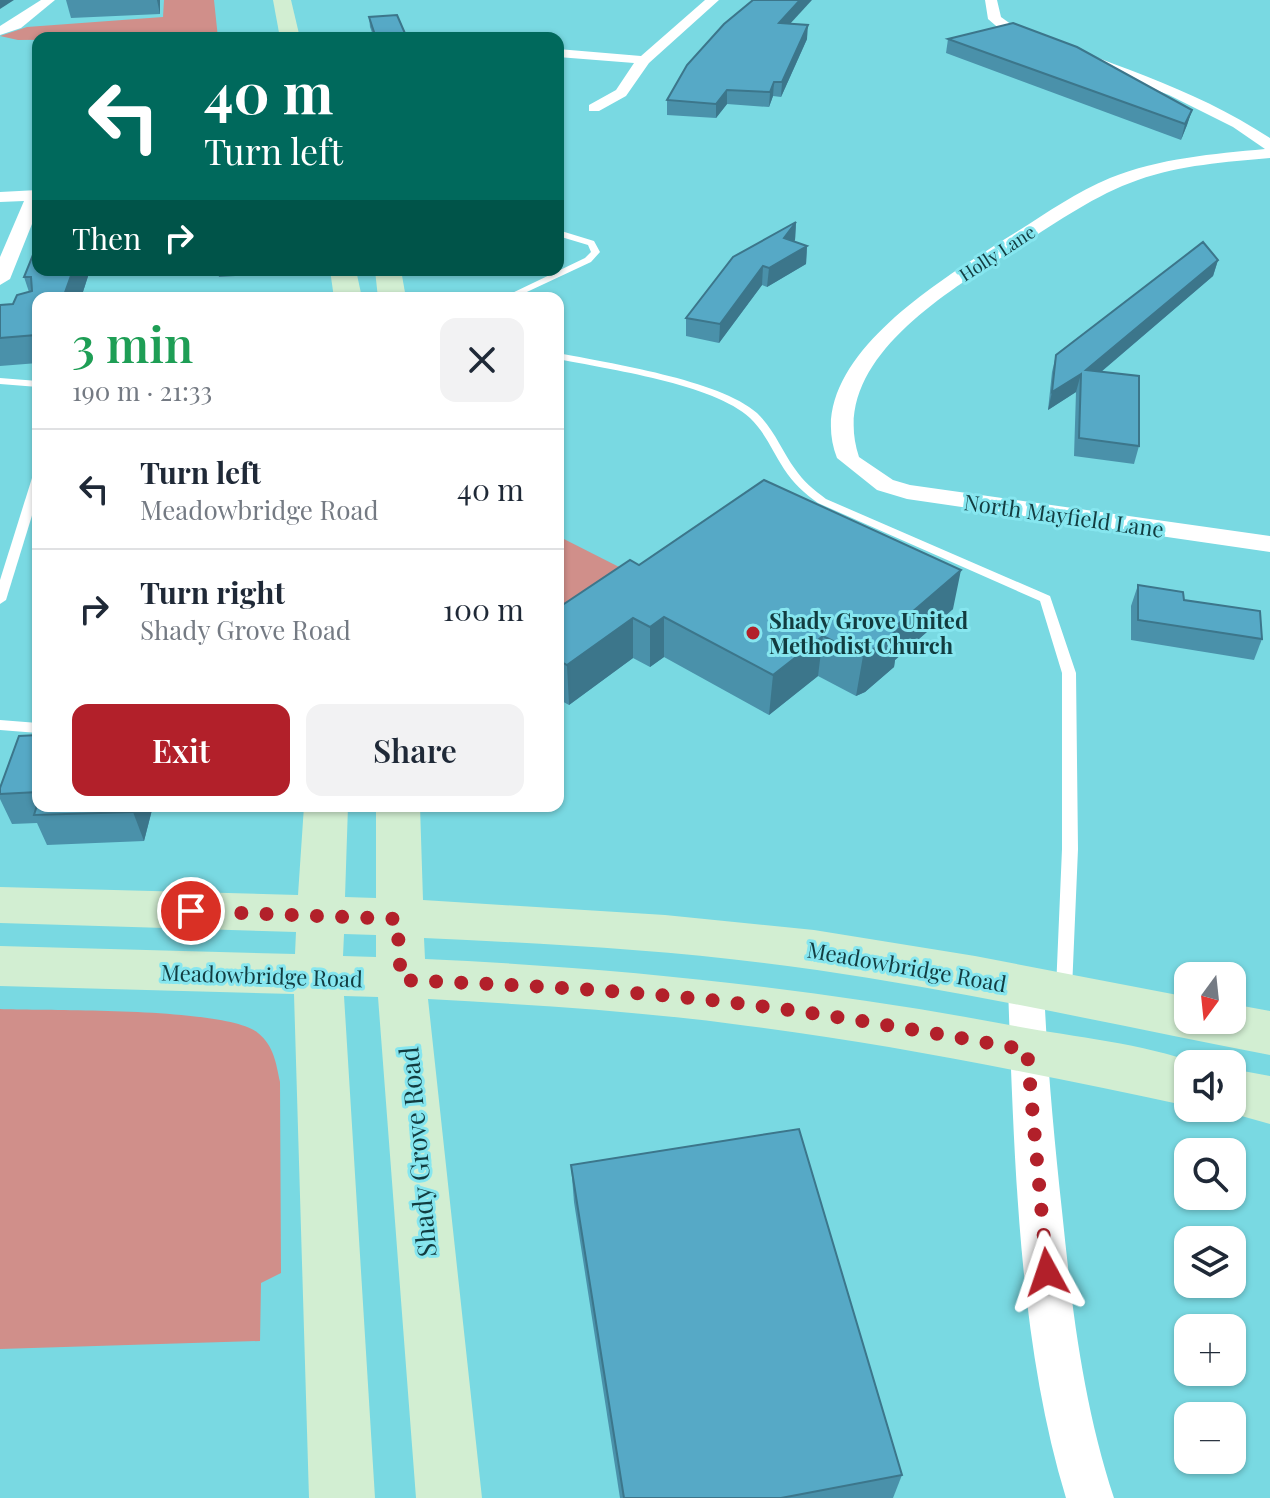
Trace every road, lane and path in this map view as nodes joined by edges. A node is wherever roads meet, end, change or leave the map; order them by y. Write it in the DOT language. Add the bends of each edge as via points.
graph roads {
  1 [pos="49,0"];
  2 [pos="282,0"];
  3 [pos="713,0"];
  4 [pos="991,0"];
  5 [pos="0,31"];
  6 [pos="289,32"];
  7 [pos="564,53"];
  8 [pos="644,60"];
  9 [pos="594,108"];
  10 [pos="1270,145"];
  11 [pos="1270,153"];
  12 [pos="32,195"];
  13 [pos="0,197"];
  14 [pos="32,206"];
  15 [pos="564,235"];
  16 [pos="564,271"];
  17 [pos="554,276"];
  18 [pos="0,279"];
  19 [pos="520,292"];
  20 [pos="564,357"];
  21 [pos="0,381"];
  22 [pos="32,384"];
  23 [pos="863,473"];
  24 [pos="32,497"];
  25 [pos="1270,544"];
  26 [pos="0,600"];
  27 [pos="0,725"];
  28 [pos="32,728"];
  29 [pos="326,812"];
  30 [pos="398,812"];
  31 [pos="0,905"];
  32 [pos="318,915"];
  33 [pos="397,919"];
  34 [pos="0,966"];
  35 [pos="318,977"];
  36 [pos="401,980"];
  37 [pos="1045,990"];
  38 [pos="1174,1015"];
  39 [pos="1246,1028"];
  40 [pos="1270,1033"];
  41 [pos="1027,1050"];
  42 [pos="1174,1080"];
  43 [pos="1246,1095"];
  44 [pos="1270,1100"];
  45 [pos="342,1498"];
  46 [pos="449,1498"];
  47 [pos="1090,1498"];
  1 -- 5 [label="street"];
  2 -- 6 [label="main road"];
  3 -- 8 [label="street"];
  4 -- 10 [label="street" via="995,19 1007,28 1174,89 1230,117"];
  7 -- 8 [label="street"];
  8 -- 9 [label="street" via="621,93"];
  11 -- 23 [label="street, Holly Lane" via="1179,164 1111,184 943,287 873,349 857,374 842,425 847,456"];
  12 -- 13 [label="street"];
  14 -- 18 [label="street"];
  15 -- 16 [label="lane" via="591,243 596,252"];
  17 -- 19 [label="lane"];
  20 -- 37 [label="lane" via="737,403 759,420 788,471 815,496 1046,599 1069,673 1070,849"];
  21 -- 22 [label="lane"];
  23 -- 25 [label="street, North Mayfield Lane" via="907,492"];
  24 -- 26 [label="lane"];
  27 -- 28 [label="lane"];
  29 -- 32 [label="main road"];
  30 -- 33 [label="main road, Shady Grove Road"];
  31 -- 32 [label="main road, Meadowbridge Road"];
  32 -- 33 [label="main road, Meadowbridge Road"];
  32 -- 35 [label="main road"];
  33 -- 36 [label="main road, Shady Grove Road"];
  33 -- 37 [label="main road, Meadowbridge Road" via="611,929 760,943"];
  34 -- 35 [label="main road, Meadowbridge Road"];
  35 -- 36 [label="main road, Meadowbridge Road"];
  35 -- 45 [label="main road"];
  36 -- 41 [label="main road, Meadowbridge Road" via="682,997 856,1019"];
  36 -- 46 [label="main road, Shady Grove Road"];
  37 -- 38 [label="main road, Meadowbridge Road"];
  37 -- 41 [label="street"];
  39 -- 40 [label="main road"];
  41 -- 42 [label="main road, Meadowbridge Road"];
  41 -- 47 [label="street" via="1054,1358 1076,1460"];
  43 -- 44 [label="main road"];
}
